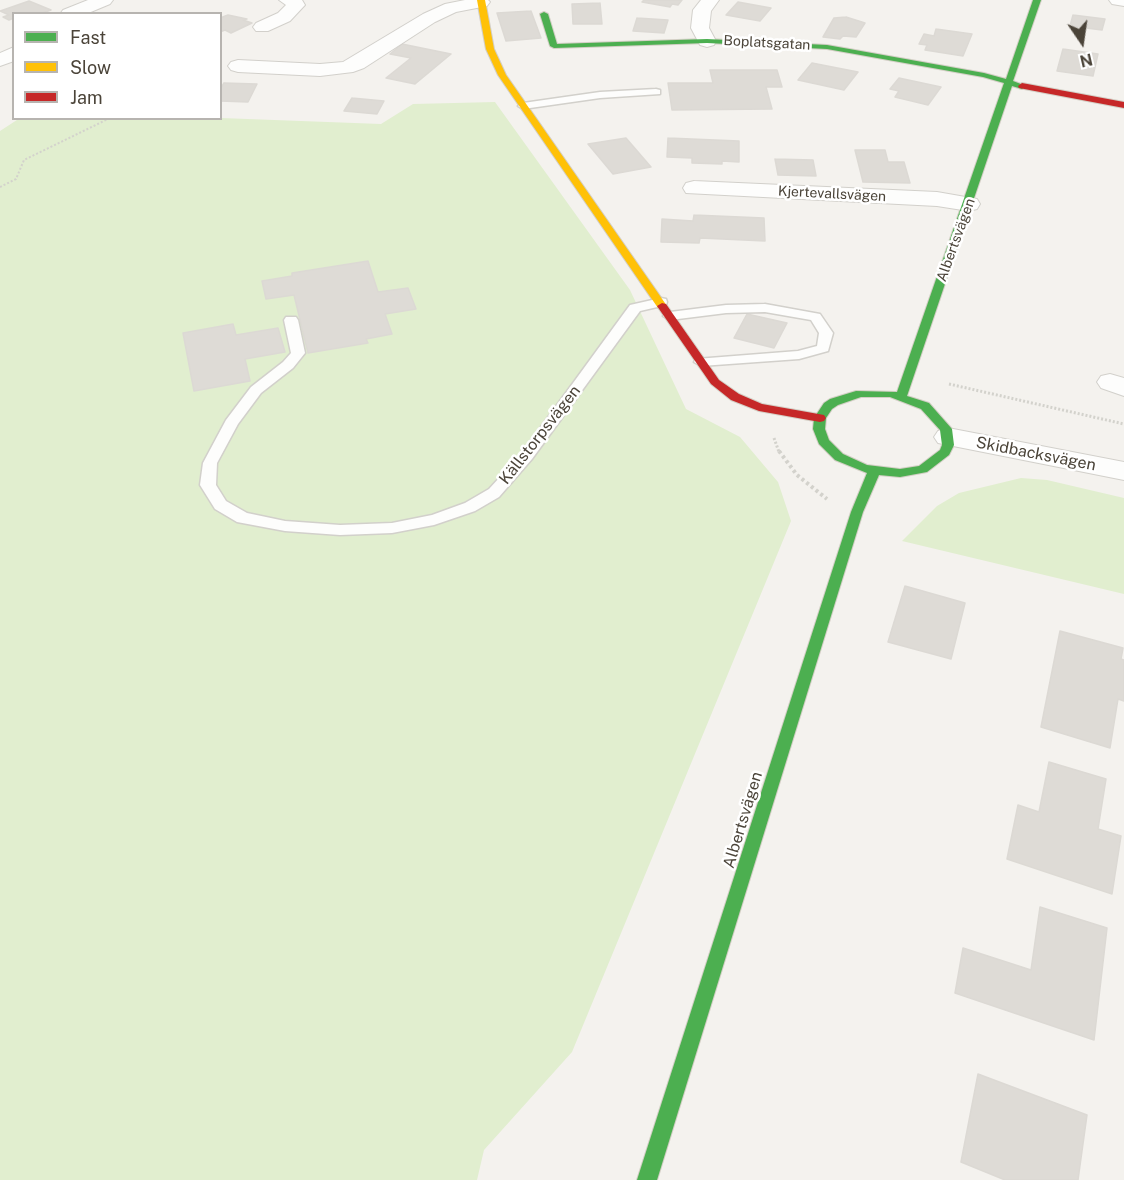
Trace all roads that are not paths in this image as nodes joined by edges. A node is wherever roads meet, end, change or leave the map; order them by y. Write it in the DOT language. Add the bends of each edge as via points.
graph roads {
  1 [pos="288,0"];
  2 [pos="710,0"];
  3 [pos="1037,0"];
  4 [pos="1118,0"];
  5 [pos="481,1"];
  6 [pos="1124,1"];
  7 [pos="96,5"];
  8 [pos="75,12"];
  9 [pos="544,14"];
  10 [pos="262,27"];
  11 [pos="707,41"];
  12 [pos="238,66"];
  13 [pos="1010,82"];
  14 [pos="656,92"];
  15 [pos="1124,105"];
  16 [pos="523,106"];
  17 [pos="694,188"];
  18 [pos="969,204"];
  19 [pos="661,302"];
  20 [pos="670,316"];
  21 [pos="291,320"];
  22 [pos="701,362"];
  23 [pos="901,396"];
  24 [pos="820,418"];
  25 [pos="948,437"];
  26 [pos="874,471"];
  27 [pos="1124,471"];
  28 [pos="647,1180"];
  1 -- 10 [label="street" via="296,6 284,17"];
  2 -- 11 [label="street" via="702,10 700,28"];
  3 -- 13 [label="street, Albertsvägen"];
  4 -- 6 [label="street"];
  5 -- 12 [label="street" via="429,18 346,68"];
  5 -- 16 [label="street" via="490,49"];
  7 -- 8 [label="street"];
  9 -- 11 [label="street, Boplatsgatan" via="554,46"];
  11 -- 13 [label="street, Boplatsgatan" via="827,47"];
  13 -- 15 [label="street"];
  13 -- 18 [label="street, Albertsvägen"];
  14 -- 16 [label="lane"];
  16 -- 19 [label="street"];
  17 -- 18 [label="street, Kjertevallsvägen" via="937,199"];
  18 -- 23 [label="street, Albertsvägen"];
  19 -- 20 [label="street"];
  19 -- 21 [label="lane, Källstorpsvägen" via="635,308 527,456 494,493 434,520 382,528 307,528 243,518 220,505 208,486 210,463 231,423 256,390 288,366 298,353"];
  20 -- 22 [label="street"];
  20 -- 22 [label="lane" via="765,308 815,317 826,333 823,348 800,355"];
  22 -- 24 [label="street" via="716,382 735,397 779,412"];
  23 -- 24 [label="street" via="850,395 828,406"];
  23 -- 25 [label="street" via="934,413"];
  24 -- 26 [label="street" via="820,435 833,452 847,462"];
  25 -- 26 [label="street" via="945,452 932,464 900,473"];
  25 -- 27 [label="street, Skidbacksvägen"];
  26 -- 28 [label="street, Albertsvägen" via="857,512"];
}
